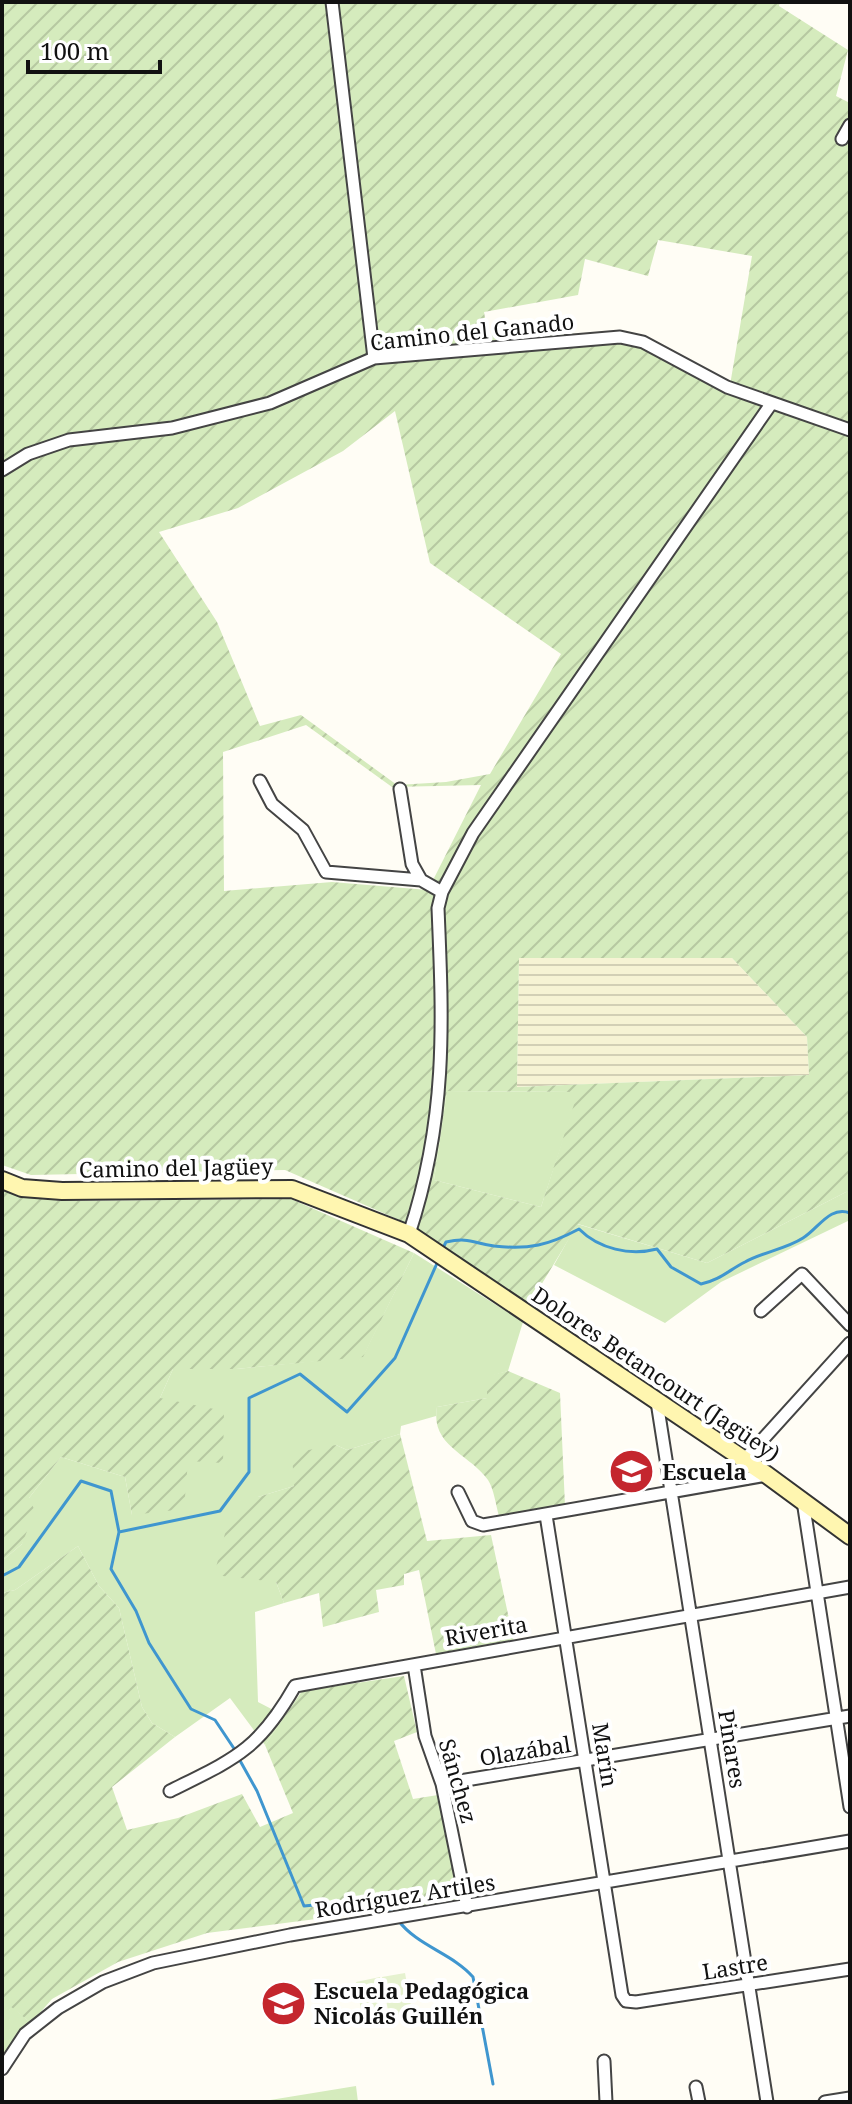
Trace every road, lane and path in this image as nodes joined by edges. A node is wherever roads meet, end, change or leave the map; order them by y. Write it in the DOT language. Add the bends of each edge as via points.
graph roads {
  1 [pos="332,2"];
  2 [pos="850,125"];
  3 [pos="842,139"];
  4 [pos="374,358"];
  5 [pos="771,404"];
  6 [pos="850,430"];
  7 [pos="2,470"];
  8 [pos="260,781"];
  9 [pos="400,789"];
  10 [pos="421,880"];
  11 [pos="442,892"];
  12 [pos="2,1180"];
  13 [pos="409,1234"];
  14 [pos="440,1255"];
  15 [pos="761,1311"];
  16 [pos="850,1325"];
  17 [pos="850,1343"];
  18 [pos="657,1402"];
  19 [pos="745,1459"];
  20 [pos="767,1475"];
  21 [pos="458,1492"];
  22 [pos="670,1492"];
  23 [pos="803,1501"];
  24 [pos="546,1515"];
  25 [pos="850,1536"];
  26 [pos="850,1587"];
  27 [pos="816,1592"];
  28 [pos="691,1614"];
  29 [pos="567,1637"];
  30 [pos="414,1665"];
  31 [pos="850,1716"];
  32 [pos="835,1719"];
  33 [pos="710,1741"];
  34 [pos="586,1761"];
  35 [pos="442,1784"];
  36 [pos="170,1791"];
  37 [pos="850,1807"];
  38 [pos="850,1841"];
  39 [pos="729,1862"];
  40 [pos="606,1884"];
  41 [pos="467,1907"];
  42 [pos="850,1969"];
  43 [pos="748,1985"];
  44 [pos="626,2001"];
  45 [pos="604,2061"];
  46 [pos="2,2069"];
  47 [pos="696,2087"];
  48 [pos="850,2098"];
  49 [pos="606,2102"];
  50 [pos="699,2102"];
  51 [pos="767,2102"];
  52 [pos="825,2102"];
  1 -- 4 [label="street"];
  2 -- 3 [label="street"];
  4 -- 5 [label="street, Camino del Ganado" via="620,337 643,342"];
  4 -- 7 [label="street, Camino del Ganado" via="270,403 172,428 69,440"];
  5 -- 6 [label="street, Camino del Ganado"];
  5 -- 11 [label="street" via="473,833"];
  8 -- 10 [label="street" via="272,804 303,830 326,872"];
  9 -- 10 [label="street" via="412,864"];
  10 -- 11 [label="street"];
  11 -- 13 [label="street" via="442,1078 432,1155"];
  12 -- 13 [label="street, Camino del Jagüey" via="22,1188 62,1191 292,1189"];
  13 -- 14 [label="street, Camino del Jagüey"];
  14 -- 18 [label="street, Dolores Betancourt (Jagüey)"];
  15 -- 16 [label="street" via="802,1274"];
  17 -- 19 [label="street"];
  18 -- 19 [label="street, Dolores Betancourt (Jagüey)"];
  18 -- 22 [label="street, Pinares"];
  19 -- 20 [label="street, Dolores Betancourt (Jagüey)"];
  20 -- 22 [label="street"];
  20 -- 23 [label="street, Dolores Betancourt (Jagüey)"];
  21 -- 24 [label="street" via="472,1521 483,1525"];
  22 -- 24 [label="street"];
  22 -- 28 [label="street, Pinares"];
  23 -- 25 [label="street, Dolores Betancourt (Jagüey)"];
  23 -- 27 [label="street"];
  24 -- 29 [label="street, Marín"];
  26 -- 27 [label="street, Riverita"];
  27 -- 28 [label="street, Riverita"];
  27 -- 32 [label="street"];
  28 -- 29 [label="street, Riverita"];
  28 -- 33 [label="street, Pinares"];
  29 -- 30 [label="street, Riverita"];
  29 -- 34 [label="street, Marín"];
  30 -- 35 [label="street, Sánchez" via="425,1736"];
  30 -- 36 [label="street, Riverita" via="295,1686 260,1740"];
  31 -- 32 [label="street, Olazábal"];
  32 -- 33 [label="street, Olazábal"];
  32 -- 37 [label="street"];
  33 -- 34 [label="street, Olazábal"];
  33 -- 39 [label="street, Pinares"];
  34 -- 35 [label="street, Olazábal"];
  34 -- 40 [label="street, Marín"];
  35 -- 41 [label="street, Sánchez"];
  38 -- 39 [label="street, Rodríguez Artiles"];
  39 -- 40 [label="street, Rodríguez Artiles"];
  39 -- 43 [label="street, Pinares"];
  40 -- 41 [label="street, Rodríguez Artiles"];
  40 -- 44 [label="street, Marín"];
  41 -- 46 [label="street, Rodríguez Artiles" via="153,1963 103,1982 58,2008 25,2034"];
  42 -- 43 [label="street, Lastre"];
  43 -- 44 [label="street, Lastre"];
  43 -- 51 [label="street, Pinares"];
  45 -- 49 [label="street"];
  47 -- 50 [label="street"];
  48 -- 52 [label="street"];
}
